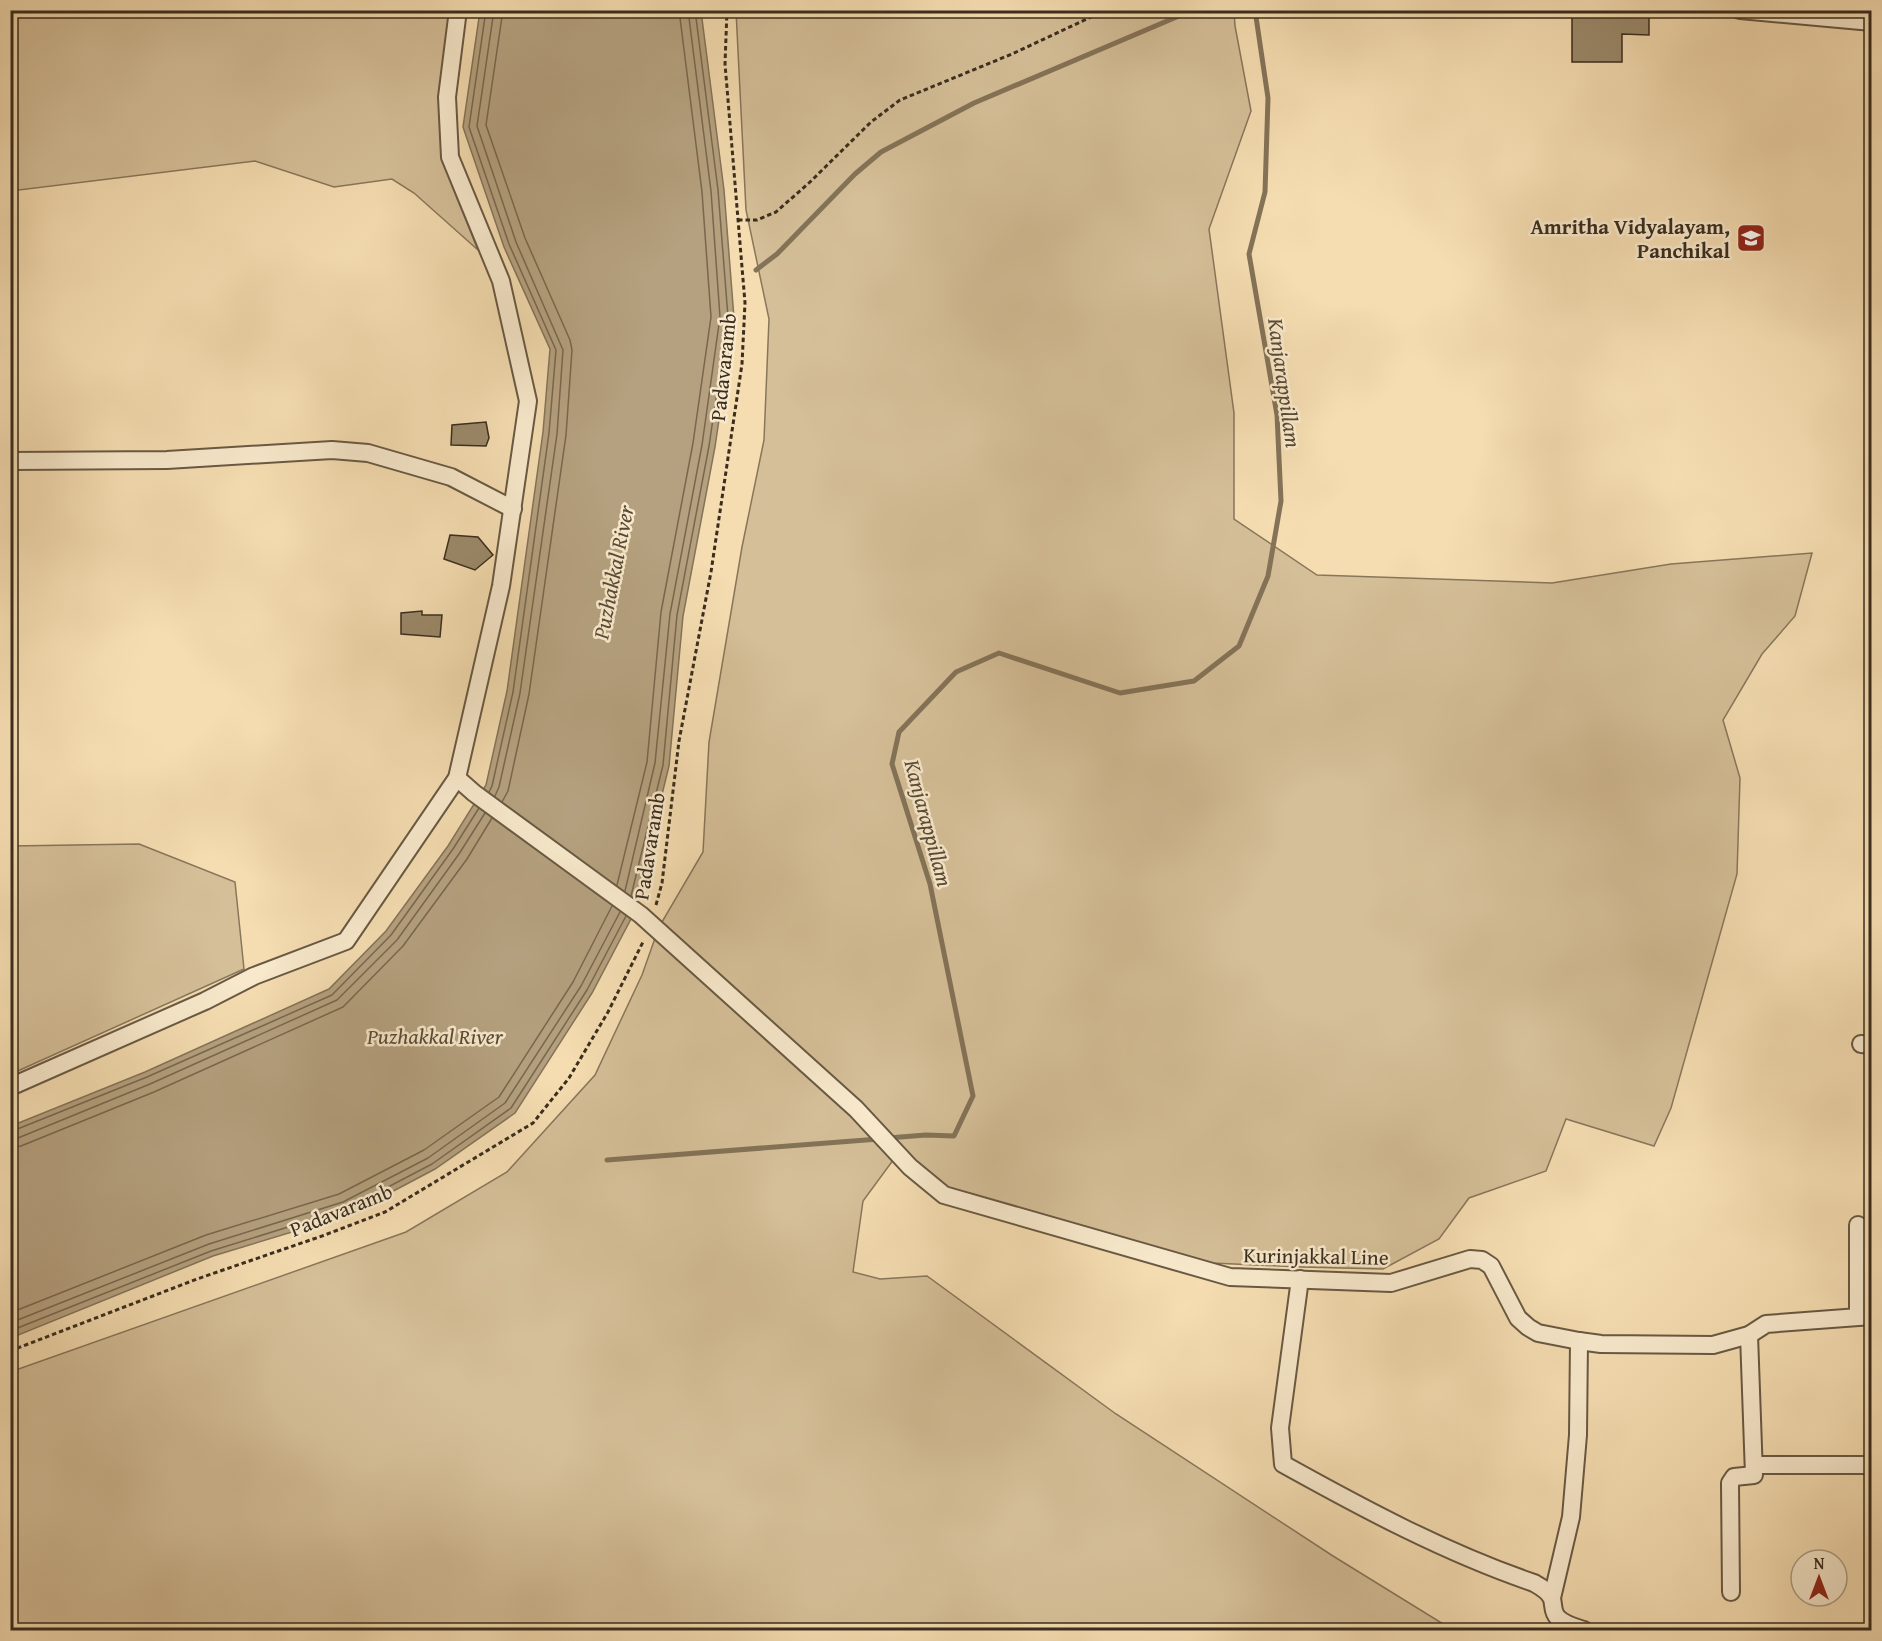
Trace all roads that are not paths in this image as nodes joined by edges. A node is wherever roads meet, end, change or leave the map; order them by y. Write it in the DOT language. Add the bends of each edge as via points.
graph roads {
  1 [pos="458,10"];
  2 [pos="1740,10"];
  3 [pos="1872,22"];
  4 [pos="10,461"];
  5 [pos="513,509"];
  6 [pos="457,778"];
  7 [pos="10,1087"];
  8 [pos="1858,1225"];
  9 [pos="1300,1279"];
  10 [pos="1865,1316"];
  11 [pos="1749,1335"];
  12 [pos="1579,1341"];
  13 [pos="1754,1465"];
  14 [pos="1872,1468"];
  15 [pos="1731,1592"];
  16 [pos="1552,1598"];
  17 [pos="1584,1630"];
  1 -- 5 [label="street" via="447,97 450,157 501,281 528,401"];
  2 -- 3 [label="street"];
  4 -- 5 [label="street" via="167,460 332,450 368,453 451,477"];
  5 -- 6 [label="street" via="501,586"];
  6 -- 7 [label="street" via="346,941 254,976"];
  6 -- 9 [label="street, Kurinjakkal Line" via="646,920 944,1195 1230,1277"];
  8 -- 10 [label="street"];
  9 -- 12 [label="street, Kurinjakkal Line" via="1391,1283 1470,1259 1482,1260 1491,1266 1518,1318 1528,1327"];
  9 -- 16 [label="street" via="1280,1428 1283,1464 1362,1508 1534,1583"];
  10 -- 11 [label="street, Kurinjakkal Line" via="1766,1324"];
  11 -- 12 [label="street, Kurinjakkal Line" via="1713,1345"];
  11 -- 13 [label="street"];
  12 -- 16 [label="street" via="1578,1435 1571,1517"];
  13 -- 14 [label="street"];
  13 -- 15 [label="street" via="1754,1475 1734,1477 1730,1483"];
  16 -- 17 [label="street" via="1557,1617"];
}
